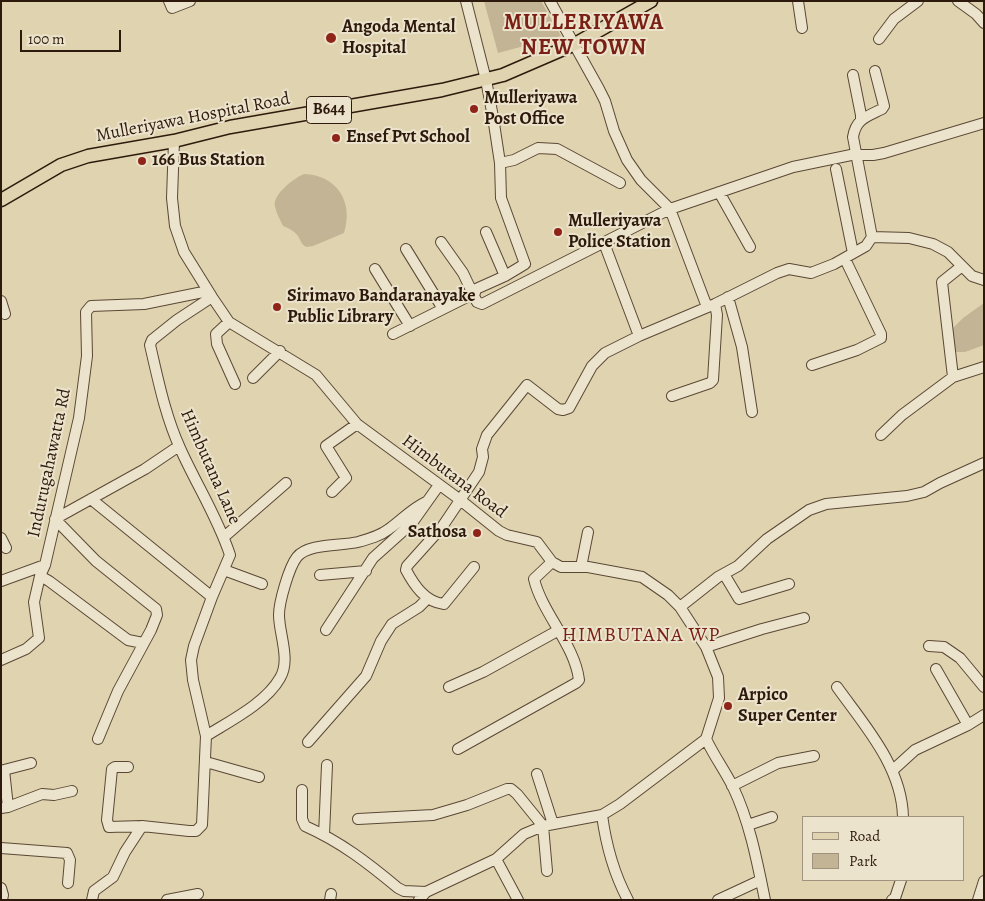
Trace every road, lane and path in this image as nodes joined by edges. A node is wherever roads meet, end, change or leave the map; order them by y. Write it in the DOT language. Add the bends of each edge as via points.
graph roads {
  1 [pos="169,1"];
  2 [pos="190,1"];
  3 [pos="466,1"];
  4 [pos="550,1"];
  5 [pos="798,1"];
  6 [pos="918,1"];
  7 [pos="958,1"];
  8 [pos="642,4"];
  9 [pos="984,23"];
  10 [pos="802,28"];
  11 [pos="878,39"];
  12 [pos="575,44"];
  13 [pos="875,71"];
  14 [pos="853,75"];
  15 [pos="486,80"];
  16 [pos="860,120"];
  17 [pos="984,123"];
  18 [pos="174,141"];
  19 [pos="856,155"];
  20 [pos="500,163"];
  21 [pos="836,169"];
  22 [pos="620,183"];
  23 [pos="719,192"];
  24 [pos="1,200"];
  25 [pos="670,209"];
  26 [pos="486,232"];
  27 [pos="872,237"];
  28 [pos="441,242"];
  29 [pos="604,242"];
  30 [pos="750,247"];
  31 [pos="406,249"];
  32 [pos="849,256"];
  33 [pos="962,266"];
  34 [pos="375,269"];
  35 [pos="505,276"];
  36 [pos="984,280"];
  37 [pos="474,292"];
  38 [pos="210,294"];
  39 [pos="728,297"];
  40 [pos="1,301"];
  41 [pos="711,305"];
  42 [pos="443,309"];
  43 [pos="5,314"];
  44 [pos="230,322"];
  45 [pos="410,326"];
  46 [pos="393,334"];
  47 [pos="639,336"];
  48 [pos="280,351"];
  49 [pos="812,365"];
  50 [pos="984,367"];
  51 [pos="253,378"];
  52 [pos="953,378"];
  53 [pos="236,384"];
  54 [pos="672,396"];
  55 [pos="752,412"];
  56 [pos="357,424"];
  57 [pos="881,435"];
  58 [pos="179,446"];
  59 [pos="984,463"];
  60 [pos="286,483"];
  61 [pos="439,485"];
  62 [pos="332,492"];
  63 [pos="91,499"];
  64 [pos="459,499"];
  65 [pos="426,502"];
  66 [pos="55,519"];
  67 [pos="588,532"];
  68 [pos="224,537"];
  69 [pos="1,538"];
  70 [pos="6,548"];
  71 [pos="552,562"];
  72 [pos="45,565"];
  73 [pos="581,567"];
  74 [pos="474,568"];
  75 [pos="224,570"];
  76 [pos="366,571"];
  77 [pos="320,574"];
  78 [pos="724,574"];
  79 [pos="40,576"];
  80 [pos="1,581"];
  81 [pos="262,584"];
  82 [pos="789,584"];
  83 [pos="212,597"];
  84 [pos="428,598"];
  85 [pos="680,607"];
  86 [pos="804,618"];
  87 [pos="326,630"];
  88 [pos="559,630"];
  89 [pos="143,643"];
  90 [pos="930,646"];
  91 [pos="706,647"];
  92 [pos="1,660"];
  93 [pos="936,669"];
  94 [pos="449,687"];
  95 [pos="837,687"];
  96 [pos="984,687"];
  97 [pos="984,715"];
  98 [pos="968,725"];
  99 [pos="206,736"];
  100 [pos="98,739"];
  101 [pos="706,739"];
  102 [pos="308,742"];
  103 [pos="458,749"];
  104 [pos="814,756"];
  105 [pos="206,762"];
  106 [pos="31,763"];
  107 [pos="327,765"];
  108 [pos="128,767"];
  109 [pos="893,770"];
  110 [pos="537,774"];
  111 [pos="259,777"];
  112 [pos="732,786"];
  113 [pos="302,790"];
  114 [pos="72,791"];
  115 [pos="5,808"];
  116 [pos="602,814"];
  117 [pos="903,816"];
  118 [pos="772,817"];
  119 [pos="358,819"];
  120 [pos="548,825"];
  121 [pos="748,825"];
  122 [pos="142,826"];
  123 [pos="324,835"];
  124 [pos="1,848"];
  125 [pos="496,859"];
  126 [pos="547,871"];
  127 [pos="761,880"];
  128 [pos="901,881"];
  129 [pos="984,881"];
  130 [pos="68,883"];
  131 [pos="1,888"];
  132 [pos="198,894"];
  133 [pos="422,896"];
  134 [pos="896,899"];
  135 [pos="2,900"];
  136 [pos="92,900"];
  137 [pos="167,900"];
  138 [pos="518,900"];
  139 [pos="628,900"];
  140 [pos="718,900"];
  141 [pos="765,900"];
  142 [pos="978,900"];
  1 -- 2 [label="street" via="172,8"];
  3 -- 15 [label="street"];
  4 -- 12 [label="street"];
  5 -- 10 [label="street"];
  6 -- 11 [label="street" via="894,19"];
  7 -- 9 [label="street"];
  8 -- 12 [label="main road, Mulleriyawa Hospital Road / B644"];
  12 -- 15 [label="main road, Mulleriyawa Hospital Road / B644"];
  12 -- 25 [label="street" via="605,101 627,160 641,180"];
  13 -- 16 [label="street" via="884,106"];
  14 -- 16 [label="street"];
  15 -- 18 [label="main road, Mulleriyawa Hospital Road / B644" via="230,127"];
  15 -- 20 [label="street"];
  16 -- 19 [label="street" via="853,138"];
  17 -- 19 [label="street" via="884,153"];
  18 -- 24 [label="main road, Mulleriyawa Hospital Road / B644" via="88,156 61,165"];
  18 -- 38 [label="street, Himbutana Road" via="172,198 175,226 184,252"];
  19 -- 23 [label="street" via="793,167"];
  19 -- 27 [label="street"];
  20 -- 22 [label="street" via="538,148 557,149"];
  20 -- 35 [label="street" via="501,198 525,264"];
  21 -- 32 [label="street"];
  23 -- 25 [label="street"];
  23 -- 30 [label="street"];
  25 -- 29 [label="street"];
  25 -- 41 [label="street"];
  26 -- 35 [label="street"];
  27 -- 32 [label="street" via="866,246"];
  27 -- 33 [label="street" via="910,238 933,244 948,252"];
  28 -- 37 [label="street"];
  29 -- 37 [label="street" via="482,304 477,302"];
  29 -- 47 [label="street"];
  31 -- 42 [label="street"];
  32 -- 39 [label="street" via="811,273 789,270 776,273"];
  32 -- 49 [label="street" via="881,338"];
  33 -- 36 [label="street" via="972,276"];
  33 -- 52 [label="street" via="942,282"];
  34 -- 45 [label="street"];
  35 -- 37 [label="street"];
  37 -- 42 [label="street"];
  38 -- 44 [label="street, Himbutana Road"];
  38 -- 58 [label="street, Himbutana Lane" via="150,344 161,394"];
  38 -- 66 [label="street, Indurugahawatta Rd" via="144,304 91,306 86,312 86,356 79,418"];
  39 -- 41 [label="street"];
  39 -- 55 [label="street" via="742,347"];
  40 -- 43 [label="street"];
  41 -- 47 [label="street"];
  41 -- 54 [label="street" via="716,314 713,380"];
  42 -- 45 [label="street"];
  44 -- 48 [label="street, Himbutana Road"];
  44 -- 53 [label="street" via="216,334 217,344"];
  45 -- 46 [label="street"];
  47 -- 64 [label="street" via="598,359 564,410 558,409 527,385 487,436 478,472"];
  48 -- 51 [label="street"];
  48 -- 56 [label="street, Himbutana Road" via="316,375"];
  50 -- 52 [label="street"];
  52 -- 57 [label="street" via="922,399"];
  56 -- 61 [label="street, Himbutana Road"];
  56 -- 62 [label="street" via="326,446 346,478"];
  58 -- 63 [label="street"];
  58 -- 68 [label="street, Himbutana Lane"];
  59 -- 78 [label="street" via="924,492 826,504 809,510"];
  60 -- 68 [label="street"];
  61 -- 64 [label="street, Himbutana Road"];
  61 -- 65 [label="street"];
  63 -- 66 [label="street"];
  63 -- 83 [label="street"];
  64 -- 71 [label="street, Himbutana Road" via="498,531 537,542"];
  64 -- 84 [label="street" via="442,527 406,570 414,585"];
  65 -- 76 [label="street" via="412,523 373,558"];
  65 -- 99 [label="street" via="378,536 310,549 298,555 281,600 279,615 285,666 281,677 252,707"];
  66 -- 72 [label="street, Indurugahawatta Rd"];
  66 -- 89 [label="street" via="96,562 156,609 158,615"];
  67 -- 73 [label="street"];
  68 -- 75 [label="street, Himbutana Lane" via="230,556"];
  69 -- 70 [label="street"];
  71 -- 73 [label="street" via="561,567"];
  71 -- 88 [label="street" via="534,579 537,591"];
  72 -- 79 [label="street, Indurugahawatta Rd"];
  72 -- 80 [label="street"];
  73 -- 85 [label="street" via="642,577"];
  74 -- 84 [label="street" via="444,604"];
  75 -- 81 [label="street"];
  75 -- 83 [label="street, Himbutana Lane"];
  76 -- 77 [label="street"];
  76 -- 87 [label="street"];
  78 -- 82 [label="street" via="740,599"];
  78 -- 85 [label="street"];
  79 -- 89 [label="street" via="128,640"];
  79 -- 92 [label="street, Indurugahawatta Rd" via="34,602 40,638 26,649"];
  83 -- 99 [label="street, Himbutana Lane" via="191,660"];
  84 -- 102 [label="street" via="392,624 366,676"];
  85 -- 91 [label="street"];
  86 -- 91 [label="street"];
  88 -- 94 [label="street"];
  88 -- 103 [label="street" via="578,670 576,683"];
  89 -- 100 [label="street"];
  90 -- 96 [label="street" via="944,647 960,658"];
  91 -- 101 [label="street" via="718,677 719,698"];
  93 -- 98 [label="street"];
  95 -- 109 [label="street"];
  97 -- 98 [label="street"];
  98 -- 109 [label="street" via="915,750"];
  99 -- 105 [label="street, Himbutana Lane"];
  101 -- 112 [label="street"];
  101 -- 116 [label="street"];
  104 -- 112 [label="street" via="778,762"];
  105 -- 111 [label="street"];
  105 -- 122 [label="street, Himbutana Lane" via="202,825 199,829 189,831"];
  106 -- 115 [label="street" via="4,770"];
  107 -- 123 [label="street"];
  108 -- 122 [label="street" via="112,769 107,824 113,827"];
  109 -- 117 [label="street"];
  110 -- 120 [label="street"];
  112 -- 121 [label="street"];
  113 -- 123 [label="street" via="305,826"];
  114 -- 115 [label="street" via="42,794"];
  116 -- 120 [label="street"];
  116 -- 139 [label="street" via="606,846"];
  118 -- 121 [label="street"];
  119 -- 120 [label="street" via="432,815 512,789"];
  120 -- 125 [label="street" via="524,834"];
  120 -- 126 [label="street"];
  121 -- 127 [label="street"];
  122 -- 136 [label="street" via="113,877 94,891"];
  123 -- 133 [label="street" via="361,857 398,888"];
  124 -- 130 [label="street" via="67,853 70,860"];
  125 -- 133 [label="street"];
  125 -- 138 [label="street"];
  127 -- 140 [label="street"];
  127 -- 141 [label="street"];
  128 -- 134 [label="street"];
  129 -- 142 [label="street"];
  131 -- 135 [label="street"];
  132 -- 137 [label="street"];
}
